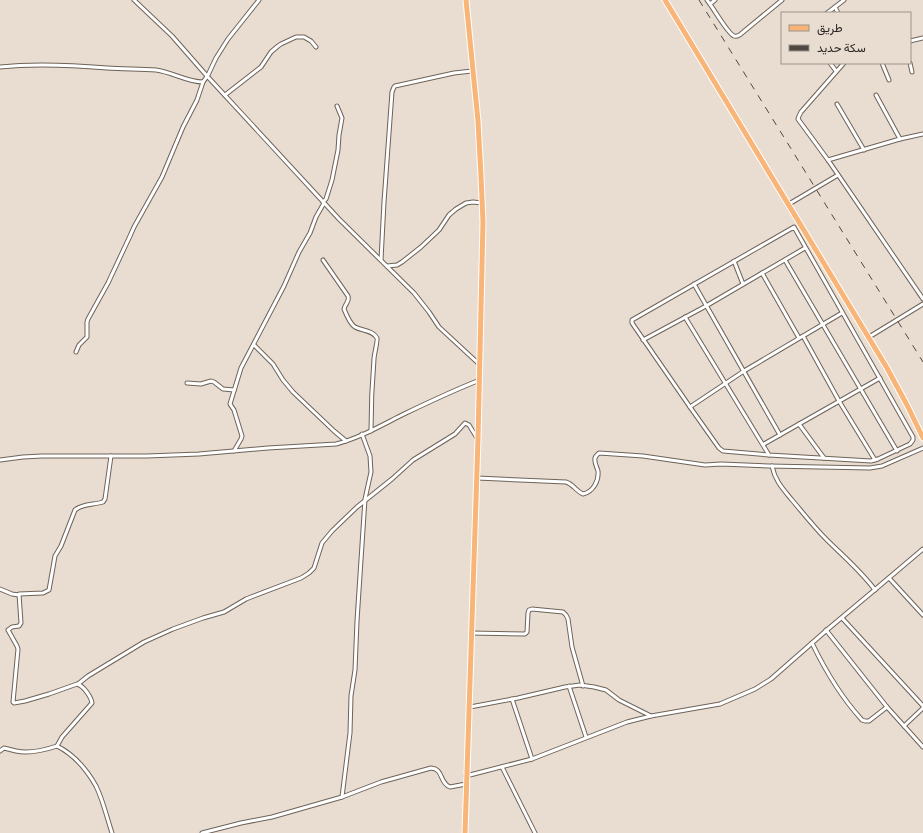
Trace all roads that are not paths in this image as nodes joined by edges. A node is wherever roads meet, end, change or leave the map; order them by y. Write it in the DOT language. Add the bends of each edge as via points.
graph roads {
  1 [pos="134,0"];
  2 [pos="259,0"];
  3 [pos="466,0"];
  4 [pos="665,0"];
  5 [pos="707,0"];
  6 [pos="715,0"];
  7 [pos="782,0"];
  8 [pos="844,0"];
  9 [pos="710,4"];
  10 [pos="835,7"];
  11 [pos="828,12"];
  12 [pos="838,12"];
  13 [pos="923,38"];
  14 [pos="911,41"];
  15 [pos="316,47"];
  16 [pos="831,64"];
  17 [pos="843,64"];
  18 [pos="882,64"];
  19 [pos="910,64"];
  20 [pos="0,67"];
  21 [pos="472,71"];
  22 [pos="836,71"];
  23 [pos="912,72"];
  24 [pos="207,76"];
  25 [pos="889,80"];
  26 [pos="203,82"];
  27 [pos="225,95"];
  28 [pos="876,95"];
  29 [pos="837,104"];
  30 [pos="337,106"];
  31 [pos="923,134"];
  32 [pos="900,139"];
  33 [pos="864,150"];
  34 [pos="828,160"];
  35 [pos="838,175"];
  36 [pos="323,203"];
  37 [pos="482,203"];
  38 [pos="789,204"];
  39 [pos="800,223"];
  40 [pos="794,227"];
  41 [pos="805,248"];
  42 [pos="323,260"];
  43 [pos="381,260"];
  44 [pos="785,260"];
  45 [pos="734,261"];
  46 [pos="387,266"];
  47 [pos="762,273"];
  48 [pos="694,284"];
  49 [pos="743,284"];
  50 [pos="923,299"];
  51 [pos="923,304"];
  52 [pos="706,306"];
  53 [pos="842,313"];
  54 [pos="685,317"];
  55 [pos="822,325"];
  56 [pos="801,337"];
  57 [pos="868,337"];
  58 [pos="643,340"];
  59 [pos="254,345"];
  60 [pos="76,352"];
  61 [pos="480,365"];
  62 [pos="744,371"];
  63 [pos="880,378"];
  64 [pos="480,380"];
  65 [pos="187,383"];
  66 [pos="726,383"];
  67 [pos="860,389"];
  68 [pos="234,390"];
  69 [pos="839,401"];
  70 [pos="690,407"];
  71 [pos="799,424"];
  72 [pos="371,431"];
  73 [pos="362,434"];
  74 [pos="780,435"];
  75 [pos="923,438"];
  76 [pos="478,439"];
  77 [pos="346,441"];
  78 [pos="764,444"];
  79 [pos="923,448"];
  80 [pos="234,451"];
  81 [pos="897,451"];
  82 [pos="770,455"];
  83 [pos="111,456"];
  84 [pos="824,458"];
  85 [pos="0,460"];
  86 [pos="875,460"];
  87 [pos="772,466"];
  88 [pos="477,478"];
  89 [pos="365,501"];
  90 [pos="923,549"];
  91 [pos="889,578"];
  92 [pos="0,590"];
  93 [pos="875,590"];
  94 [pos="19,595"];
  95 [pos="923,615"];
  96 [pos="842,618"];
  97 [pos="826,630"];
  98 [pos="471,633"];
  99 [pos="812,643"];
  100 [pos="78,684"];
  101 [pos="569,686"];
  102 [pos="583,686"];
  103 [pos="512,699"];
  104 [pos="470,707"];
  105 [pos="887,707"];
  106 [pos="923,707"];
  107 [pos="651,716"];
  108 [pos="904,726"];
  109 [pos="586,737"];
  110 [pos="57,746"];
  111 [pos="923,747"];
  112 [pos="0,751"];
  113 [pos="532,759"];
  114 [pos="502,767"];
  115 [pos="466,776"];
  116 [pos="466,784"];
  117 [pos="342,797"];
  118 [pos="112,833"];
  119 [pos="202,833"];
  120 [pos="465,833"];
  121 [pos="535,833"];
  1 -- 24 [label="street" via="172,36"];
  2 -- 24 [label="street" via="228,39"];
  3 -- 21 [label="main road"];
  4 -- 38 [label="main road"];
  5 -- 9 [label="street"];
  6 -- 9 [label="street"];
  7 -- 9 [label="street" via="738,36 729,32"];
  8 -- 10 [label="street"];
  10 -- 11 [label="street"];
  10 -- 12 [label="street"];
  13 -- 14 [label="street"];
  15 -- 27 [label="street" via="304,37 296,37 281,44 271,52 261,67"];
  16 -- 22 [label="street"];
  17 -- 22 [label="street"];
  18 -- 25 [label="street"];
  19 -- 23 [label="street"];
  20 -- 26 [label="street" via="51,64 138,69 163,71"];
  21 -- 37 [label="main road" via="478,120"];
  21 -- 43 [label="street" via="394,87"];
  22 -- 34 [label="street" via="798,119"];
  24 -- 26 [label="street"];
  24 -- 27 [label="street"];
  26 -- 60 [label="street" via="162,177 134,226 88,319 87,337"];
  27 -- 36 [label="street"];
  28 -- 32 [label="street"];
  29 -- 33 [label="street"];
  30 -- 36 [label="street" via="342,118 338,150 332,180"];
  31 -- 32 [label="street"];
  32 -- 33 [label="street"];
  33 -- 34 [label="street"];
  34 -- 35 [label="street"];
  35 -- 38 [label="street"];
  35 -- 50 [label="street"];
  36 -- 43 [label="street"];
  36 -- 59 [label="street"];
  37 -- 46 [label="street" via="466,203 456,209 421,248 397,265"];
  37 -- 61 [label="main road"];
  38 -- 39 [label="main road"];
  39 -- 40 [label="street"];
  39 -- 57 [label="main road"];
  40 -- 41 [label="street"];
  40 -- 45 [label="street"];
  41 -- 44 [label="street"];
  41 -- 53 [label="street"];
  42 -- 72 [label="street" via="349,298 344,309 352,325 372,333 378,341 372,385"];
  43 -- 46 [label="street"];
  44 -- 47 [label="street"];
  44 -- 55 [label="street"];
  45 -- 48 [label="street"];
  45 -- 49 [label="street"];
  46 -- 61 [label="street" via="414,293 439,327"];
  47 -- 49 [label="street"];
  47 -- 56 [label="street"];
  48 -- 52 [label="street"];
  48 -- 58 [label="street" via="632,320"];
  49 -- 52 [label="street"];
  51 -- 57 [label="street"];
  52 -- 54 [label="street"];
  52 -- 62 [label="street"];
  53 -- 55 [label="street"];
  53 -- 63 [label="street"];
  54 -- 58 [label="street"];
  54 -- 66 [label="street"];
  55 -- 56 [label="street"];
  55 -- 67 [label="street"];
  56 -- 62 [label="street"];
  56 -- 69 [label="street"];
  57 -- 75 [label="main road" via="897,386"];
  58 -- 70 [label="street"];
  59 -- 68 [label="street" via="241,368"];
  59 -- 77 [label="street" via="273,364 293,392"];
  61 -- 64 [label="main road"];
  62 -- 66 [label="street"];
  62 -- 74 [label="street"];
  63 -- 67 [label="street"];
  63 -- 81 [label="street" via="914,437 910,444"];
  64 -- 72 [label="street" via="458,388"];
  64 -- 76 [label="main road"];
  65 -- 68 [label="street" via="201,384 211,381 223,389"];
  66 -- 70 [label="street"];
  66 -- 78 [label="street"];
  67 -- 69 [label="street"];
  67 -- 81 [label="street"];
  68 -- 80 [label="street" via="230,404 242,436"];
  69 -- 71 [label="street"];
  69 -- 86 [label="street"];
  70 -- 82 [label="street" via="723,451"];
  71 -- 74 [label="street"];
  71 -- 84 [label="street"];
  72 -- 73 [label="street"];
  73 -- 77 [label="street"];
  73 -- 89 [label="street" via="371,466"];
  74 -- 78 [label="street"];
  76 -- 88 [label="main road"];
  76 -- 89 [label="street" via="469,425 464,424 455,434 413,460"];
  77 -- 80 [label="street" via="326,445"];
  78 -- 82 [label="street"];
  79 -- 87 [label="street" via="882,466 870,468"];
  80 -- 83 [label="street"];
  81 -- 86 [label="street"];
  82 -- 84 [label="street"];
  83 -- 85 [label="street" via="42,456"];
  83 -- 94 [label="street" via="104,500 79,506 75,510 55,556 49,590"];
  84 -- 86 [label="street"];
  87 -- 88 [label="street" via="697,465 643,456 599,454 595,459 598,473 596,483 590,491 583,494 566,482"];
  87 -- 93 [label="street" via="777,481 808,519"];
  88 -- 98 [label="main road"];
  89 -- 100 [label="street" via="324,540 314,568 305,575 246,599 224,612 144,642"];
  89 -- 117 [label="street" via="350,733"];
  90 -- 91 [label="street"];
  91 -- 93 [label="street"];
  91 -- 95 [label="street"];
  92 -- 94 [label="street"];
  93 -- 96 [label="street"];
  94 -- 100 [label="street" via="21,623 8,630 18,650 13,702"];
  96 -- 97 [label="street"];
  96 -- 106 [label="street"];
  97 -- 99 [label="street"];
  97 -- 105 [label="street"];
  98 -- 102 [label="street" via="524,634 527,632 529,610 563,612 568,619"];
  98 -- 104 [label="main road"];
  99 -- 105 [label="street" via="832,680 862,720 868,721"];
  99 -- 107 [label="street" via="772,679 755,689 720,704"];
  100 -- 110 [label="street" via="92,703"];
  101 -- 102 [label="street"];
  101 -- 103 [label="street"];
  101 -- 109 [label="street"];
  102 -- 107 [label="street" via="606,690 619,700"];
  103 -- 104 [label="street"];
  103 -- 113 [label="street"];
  104 -- 115 [label="main road"];
  105 -- 108 [label="street"];
  106 -- 108 [label="street"];
  107 -- 109 [label="street"];
  108 -- 111 [label="street"];
  109 -- 113 [label="street"];
  110 -- 112 [label="street" via="30,752 4,748"];
  110 -- 118 [label="street" via="72,756 96,786"];
  113 -- 114 [label="street"];
  114 -- 115 [label="street"];
  114 -- 121 [label="street"];
  115 -- 116 [label="main road"];
  116 -- 117 [label="street" via="448,787 438,770 431,768 381,782"];
  116 -- 120 [label="main road"];
  117 -- 119 [label="street"];
}
